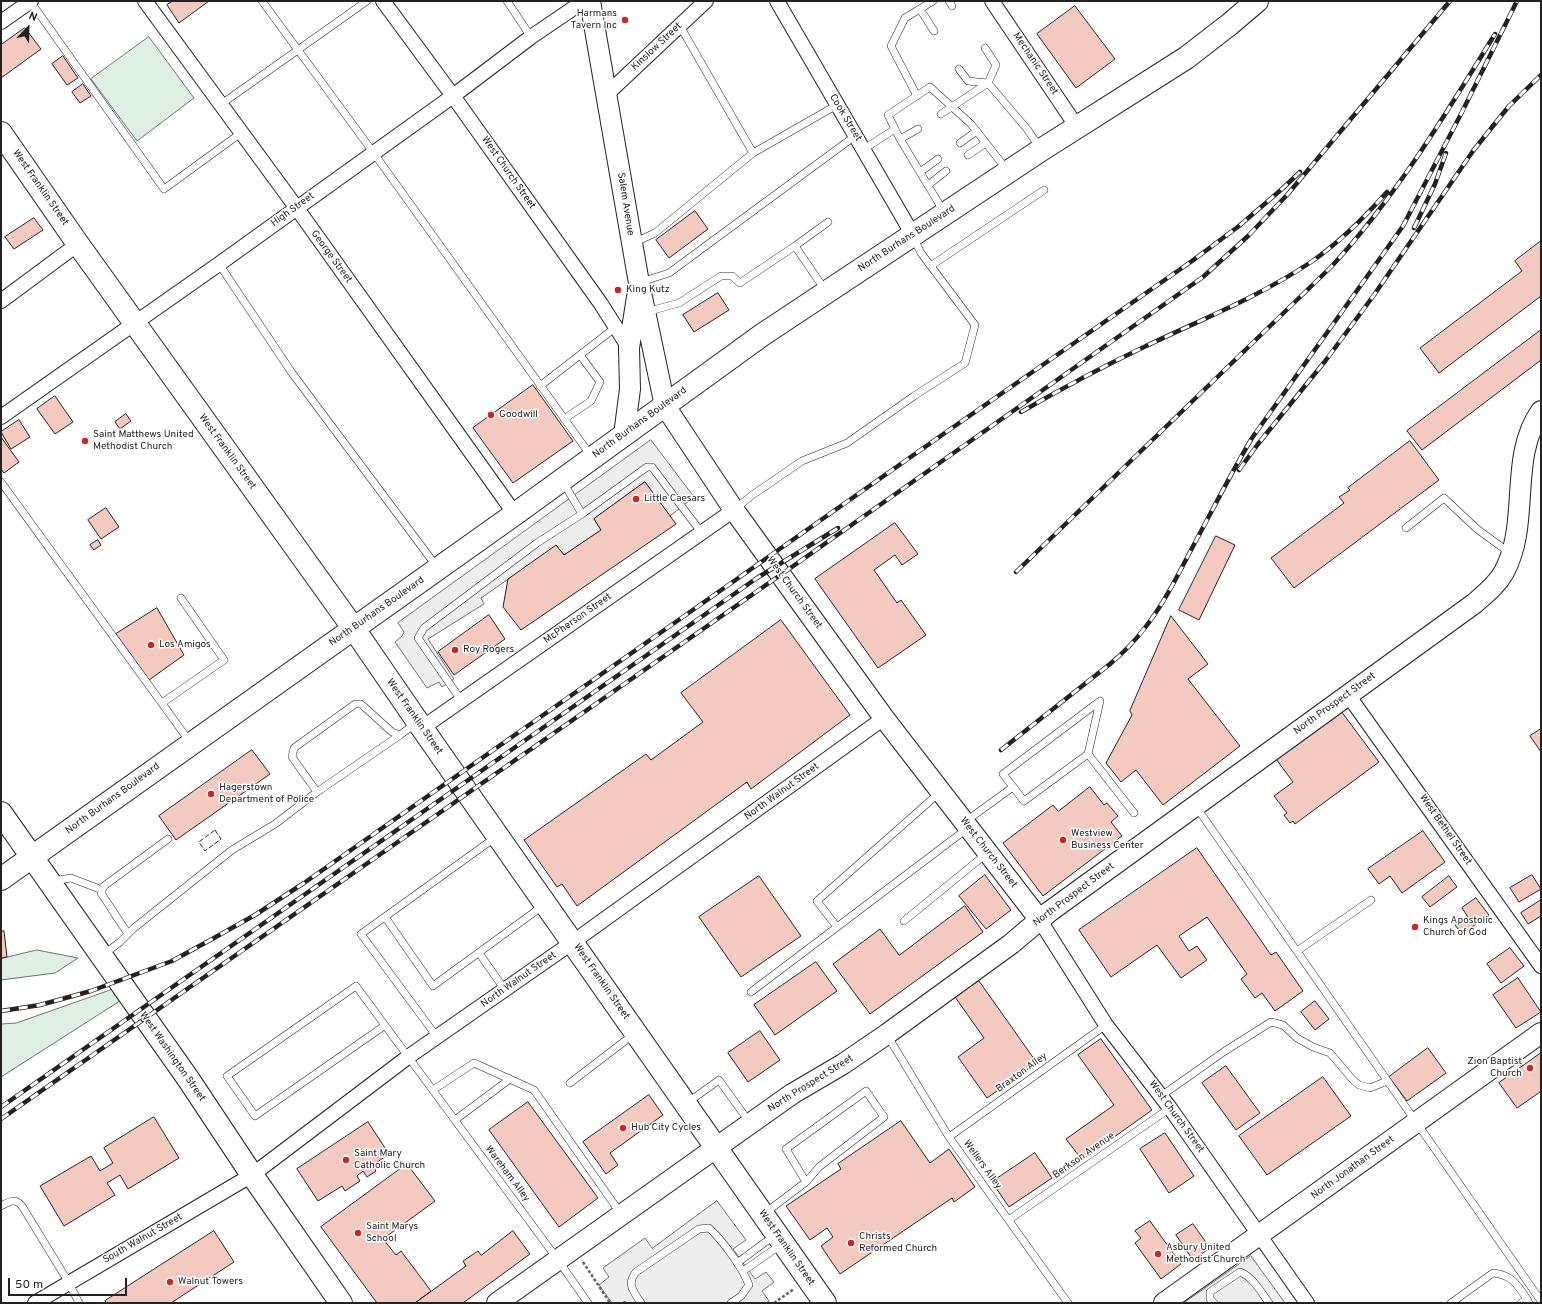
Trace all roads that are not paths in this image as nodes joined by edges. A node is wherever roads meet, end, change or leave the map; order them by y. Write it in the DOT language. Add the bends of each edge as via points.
graph roads {
  1 [pos="31,1"];
  2 [pos="145,1"];
  3 [pos="262,1"];
  4 [pos="367,1"];
  5 [pos="383,1"];
  6 [pos="507,1"];
  7 [pos="584,1"];
  8 [pos="590,1"];
  9 [pos="706,1"];
  10 [pos="777,1"];
  11 [pos="933,1"];
  12 [pos="992,1"];
  13 [pos="1256,1"];
  14 [pos="920,9"];
  15 [pos="1,22"];
  16 [pos="680,26"];
  17 [pos="934,31"];
  18 [pos="531,37"];
  19 [pos="985,48"];
  20 [pos="297,50"];
  21 [pos="959,69"];
  22 [pos="988,83"];
  23 [pos="607,94"];
  24 [pos="453,96"];
  25 [pos="917,96"];
  26 [pos="220,105"];
  27 [pos="837,105"];
  28 [pos="952,107"];
  29 [pos="941,114"];
  30 [pos="1077,127"];
  31 [pos="918,128"];
  32 [pos="895,129"];
  33 [pos="977,131"];
  34 [pos="1,133"];
  35 [pos="241,133"];
  36 [pos="855,136"];
  37 [pos="900,139"];
  38 [pos="960,143"];
  39 [pos="986,143"];
  40 [pos="864,149"];
  41 [pos="1041,150"];
  42 [pos="373,152"];
  43 [pos="753,154"];
  44 [pos="968,155"];
  45 [pos="938,159"];
  46 [pos="946,171"];
  47 [pos="920,172"];
  48 [pos="1009,172"];
  49 [pos="928,185"];
  50 [pos="1044,190"];
  51 [pos="296,208"];
  52 [pos="945,214"];
  53 [pos="828,222"];
  54 [pos="913,236"];
  55 [pos="78,244"];
  56 [pos="632,244"];
  57 [pos="795,246"];
  58 [pos="219,264"];
  59 [pos="932,265"];
  60 [pos="638,283"];
  61 [pos="826,292"];
  62 [pos="1,301"];
  63 [pos="645,312"];
  64 [pos="134,323"];
  65 [pos="616,327"];
  66 [pos="630,348"];
  67 [pos="580,355"];
  68 [pos="540,386"];
  69 [pos="665,406"];
  70 [pos="1541,411"];
  71 [pos="1,417"];
  72 [pos="564,419"];
  73 [pos="624,435"];
  74 [pos="592,458"];
  75 [pos="562,480"];
  76 [pos="1,482"];
  77 [pos="734,510"];
  78 [pos="515,514"];
  79 [pos="582,514"];
  80 [pos="1406,528"];
  81 [pos="701,532"];
  82 [pos="1512,554"];
  83 [pos="438,569"];
  84 [pos="181,598"];
  85 [pos="354,629"];
  86 [pos="1348,695"];
  87 [pos="461,700"];
  88 [pos="162,703"];
  89 [pos="884,718"];
  90 [pos="420,725"];
  91 [pos="400,735"];
  92 [pos="191,743"];
  93 [pos="1088,754"];
  94 [pos="1013,787"];
  95 [pos="941,791"];
  96 [pos="317,792"];
  97 [pos="1195,805"];
  98 [pos="1,813"];
  99 [pos="1134,813"];
  100 [pos="966,825"];
  101 [pos="498,836"];
  102 [pos="168,839"];
  103 [pos="988,853"];
  104 [pos="32,857"];
  105 [pos="1,879"];
  106 [pos="49,882"];
  107 [pos="102,890"];
  108 [pos="1371,900"];
  109 [pos="546,904"];
  110 [pos="385,916"];
  111 [pos="1039,919"];
  112 [pos="904,921"];
  113 [pos="837,926"];
  114 [pos="128,934"];
  115 [pos="573,942"];
  116 [pos="1297,951"];
  117 [pos="479,953"];
  118 [pos="101,956"];
  119 [pos="1541,966"];
  120 [pos="505,990"];
  121 [pos="751,992"];
  122 [pos="1106,1025"];
  123 [pos="384,1026"];
  124 [pos="636,1032"];
  125 [pos="1541,1033"];
  126 [pos="887,1034"];
  127 [pos="437,1037"];
  128 [pos="408,1057"];
  129 [pos="510,1079"];
  130 [pos="1387,1081"];
  131 [pos="570,1083"];
  132 [pos="433,1090"];
  133 [pos="1161,1096"];
  134 [pos="686,1104"];
  135 [pos="1170,1108"];
  136 [pos="454,1120"];
  137 [pos="1417,1122"];
  138 [pos="750,1123"];
  139 [pos="950,1137"];
  140 [pos="716,1147"];
  141 [pos="252,1175"];
  142 [pos="806,1182"];
  143 [pos="1,1206"];
  144 [pos="763,1214"];
  145 [pos="621,1215"];
  146 [pos="1010,1219"];
  147 [pos="1260,1235"];
  148 [pos="780,1238"];
  149 [pos="558,1260"];
  150 [pos="737,1264"];
  151 [pos="742,1271"];
  152 [pos="69,1283"];
  153 [pos="1541,1301"];
  154 [pos="1526,1302"];
  155 [pos="34,1303"];
  156 [pos="79,1303"];
  157 [pos="341,1303"];
  158 [pos="497,1303"];
  159 [pos="588,1303"];
  160 [pos="641,1303"];
  161 [pos="731,1303"];
  162 [pos="825,1303"];
  163 [pos="1068,1303"];
  164 [pos="1164,1303"];
  165 [pos="1214,1303"];
  166 [pos="1269,1303"];
  167 [pos="1307,1303"];
  168 [pos="1451,1303"];
  1 -- 15 [label="street"];
  1 -- 35 [label="lane" via="164,189"];
  2 -- 26 [label="street, George Street"];
  3 -- 20 [label="lane"];
  4 -- 20 [label="lane"];
  5 -- 24 [label="street, West Church Street"];
  6 -- 18 [label="lane"];
  7 -- 18 [label="street, High Street"];
  8 -- 23 [label="main road, Salem Avenue"];
  9 -- 16 [label="street, Kinslow Street"];
  10 -- 27 [label="street, Cook Street"];
  11 -- 14 [label="lane"];
  12 -- 30 [label="street, Mechanic Street"];
  13 -- 30 [label="main road, North Burhans Boulevard" via="1186,58"];
  14 -- 17 [label="lane"];
  14 -- 25 [label="lane" via="905,18 891,46"];
  16 -- 23 [label="street, Kinslow Street"];
  16 -- 43 [label="lane"];
  18 -- 24 [label="street, High Street"];
  19 -- 22 [label="lane" via="996,65"];
  20 -- 26 [label="lane"];
  20 -- 42 [label="lane"];
  21 -- 22 [label="lane" via="968,80"];
  22 -- 28 [label="lane"];
  22 -- 41 [label="lane" via="1027,128"];
  23 -- 56 [label="main road, Salem Avenue"];
  24 -- 42 [label="street, High Street"];
  24 -- 65 [label="street, West Church Street"];
  25 -- 28 [label="lane" via="930,87"];
  25 -- 32 [label="lane" via="888,115"];
  26 -- 35 [label="street, George Street"];
  27 -- 36 [label="street, Cook Street"];
  27 -- 43 [label="lane"];
  28 -- 29 [label="lane"];
  28 -- 33 [label="lane"];
  30 -- 41 [label="main road, North Burhans Boulevard"];
  31 -- 37 [label="lane"];
  32 -- 37 [label="lane"];
  32 -- 40 [label="lane"];
  33 -- 38 [label="lane"];
  33 -- 39 [label="lane"];
  34 -- 55 [label="main road, West Franklin Street"];
  35 -- 51 [label="street, George Street"];
  36 -- 40 [label="street, Cook Street"];
  36 -- 60 [label="lane" via="669,273"];
  37 -- 47 [label="lane"];
  39 -- 44 [label="lane"];
  39 -- 48 [label="lane"];
  40 -- 54 [label="street, Cook Street"];
  41 -- 48 [label="main road, North Burhans Boulevard"];
  42 -- 51 [label="street, High Street"];
  42 -- 68 [label="lane"];
  43 -- 56 [label="lane" via="655,233"];
  45 -- 47 [label="lane"];
  46 -- 49 [label="lane"];
  47 -- 49 [label="lane"];
  48 -- 52 [label="main road, North Burhans Boulevard"];
  49 -- 52 [label="lane"];
  50 -- 59 [label="lane"];
  51 -- 58 [label="street, High Street"];
  51 -- 78 [label="street, George Street"];
  52 -- 54 [label="main road, North Burhans Boulevard"];
  53 -- 57 [label="lane"];
  54 -- 59 [label="lane" via="921,252"];
  54 -- 61 [label="main road, North Burhans Boulevard"];
  55 -- 62 [label="street"];
  55 -- 64 [label="main road, West Franklin Street"];
  56 -- 60 [label="main road, Salem Avenue"];
  57 -- 61 [label="lane"];
  57 -- 63 [label="lane" via="740,283 732,276 721,276 679,303"];
  58 -- 64 [label="street, High Street"];
  58 -- 83 [label="lane" via="292,373"];
  59 -- 77 [label="lane" via="975,324 965,362 847,443 802,461"];
  60 -- 63 [label="main road, Salem Avenue"];
  60 -- 66 [label="main road"];
  61 -- 69 [label="main road, North Burhans Boulevard"];
  63 -- 69 [label="main road, Salem Avenue"];
  64 -- 71 [label="street, High Street"];
  64 -- 85 [label="main road, West Franklin Street"];
  65 -- 66 [label="street, West Church Street"];
  65 -- 67 [label="lane"];
  66 -- 73 [label="main road" via="630,389"];
  67 -- 68 [label="lane"];
  67 -- 72 [label="lane" via="600,382 591,401"];
  68 -- 72 [label="lane"];
  69 -- 73 [label="main road, North Burhans Boulevard"];
  69 -- 77 [label="main road, West Church Street"];
  70 -- 82 [label="main road, North Prospect Street" via="1533,422 1524,448"];
  72 -- 74 [label="lane"];
  73 -- 74 [label="main road, North Burhans Boulevard"];
  74 -- 75 [label="main road, North Burhans Boulevard"];
  75 -- 78 [label="main road, North Burhans Boulevard"];
  75 -- 79 [label="lane"];
  76 -- 88 [label="lane"];
  77 -- 81 [label="street, McPherson Street"];
  77 -- 89 [label="main road, West Church Street"];
  78 -- 83 [label="main road, North Burhans Boulevard"];
  79 -- 81 [label="lane" via="647,467 652,467"];
  79 -- 87 [label="lane" via="537,544 424,628 418,638"];
  80 -- 82 [label="lane" via="1444,498 1477,529"];
  81 -- 87 [label="street, McPherson Street"];
  82 -- 86 [label="main road, North Prospect Street" via="1503,574 1475,603"];
  83 -- 85 [label="main road, North Burhans Boulevard"];
  84 -- 88 [label="lane" via="224,660"];
  85 -- 90 [label="main road, West Franklin Street"];
  85 -- 92 [label="main road, North Burhans Boulevard"];
  86 -- 97 [label="main road, North Prospect Street"];
  86 -- 119 [label="street, West Bethel Street"];
  87 -- 90 [label="street, McPherson Street"];
  88 -- 92 [label="lane"];
  89 -- 95 [label="main road, West Church Street"];
  89 -- 115 [label="street, North Walnut Street"];
  90 -- 91 [label="lane"];
  90 -- 101 [label="main road, West Franklin Street"];
  91 -- 96 [label="lane"];
  91 -- 96 [label="lane" via="392,732 361,704 355,704 294,748 292,757"];
  92 -- 104 [label="main road, North Burhans Boulevard"];
  93 -- 94 [label="lane" via="1024,801"];
  93 -- 94 [label="lane" via="1100,701 1003,774"];
  93 -- 99 [label="lane"];
  94 -- 100 [label="lane"];
  95 -- 100 [label="main road, West Church Street"];
  95 -- 113 [label="lane" via="817,900"];
  96 -- 114 [label="lane" via="275,824 232,850"];
  97 -- 111 [label="main road, North Prospect Street"];
  97 -- 116 [label="lane"];
  98 -- 104 [label="main road, West Washington Street"];
  100 -- 103 [label="main road, West Church Street"];
  100 -- 113 [label="lane"];
  101 -- 109 [label="main road, West Franklin Street"];
  101 -- 110 [label="lane"];
  102 -- 107 [label="lane"];
  103 -- 111 [label="main road, West Church Street"];
  103 -- 112 [label="lane"];
  104 -- 105 [label="main road, North Burhans Boulevard"];
  104 -- 106 [label="main road, West Washington Street"];
  106 -- 107 [label="lane" via="71,878"];
  106 -- 118 [label="main road, West Washington Street"];
  107 -- 114 [label="lane" via="101,893"];
  108 -- 116 [label="lane"];
  109 -- 115 [label="main road, West Franklin Street"];
  109 -- 117 [label="lane"];
  110 -- 117 [label="lane" via="433,986"];
  110 -- 127 [label="lane" via="361,934"];
  111 -- 122 [label="street, West Church Street"];
  111 -- 126 [label="main road, North Prospect Street" via="1011,944"];
  113 -- 121 [label="lane"];
  114 -- 118 [label="lane"];
  115 -- 120 [label="street, North Walnut Street"];
  115 -- 124 [label="main road, West Franklin Street"];
  116 -- 130 [label="lane"];
  117 -- 120 [label="lane"];
  118 -- 141 [label="main road, West Washington Street" via="189,1080"];
  120 -- 127 [label="street, North Walnut Street"];
  122 -- 133 [label="street, West Church Street"];
  122 -- 139 [label="lane, Braxton Alley"];
  123 -- 123 [label="lane, Wareham Alley" via="356,986 227,1076 255,1116"];
  123 -- 128 [label="lane, Wareham Alley"];
  124 -- 131 [label="lane"];
  124 -- 134 [label="main road, West Franklin Street"];
  125 -- 137 [label="main road, North Jonathan Street"];
  126 -- 138 [label="main road, North Prospect Street"];
  126 -- 139 [label="lane, Wellers Alley"];
  127 -- 128 [label="street, North Walnut Street"];
  128 -- 132 [label="lane, Wareham Alley"];
  128 -- 141 [label="street, North Walnut Street"];
  129 -- 132 [label="lane" via="474,1063"];
  129 -- 136 [label="lane"];
  129 -- 145 [label="lane" via="534,1090"];
  130 -- 133 [label="lane" via="1370,1088 1359,1086 1330,1053 1297,1038 1283,1025 1271,1022"];
  130 -- 137 [label="lane"];
  132 -- 136 [label="lane, Wareham Alley"];
  133 -- 135 [label="street, West Church Street"];
  134 -- 138 [label="lane" via="720,1080"];
  134 -- 140 [label="main road, West Franklin Street"];
  135 -- 146 [label="lane, Berkson Avenue"];
  135 -- 147 [label="street, West Church Street"];
  136 -- 149 [label="lane, Wareham Alley"];
  137 -- 147 [label="main road, North Jonathan Street"];
  137 -- 153 [label="lane"];
  138 -- 140 [label="main road, North Prospect Street"];
  139 -- 146 [label="lane, Wellers Alley"];
  140 -- 144 [label="main road, West Franklin Street"];
  140 -- 145 [label="main road, North Prospect Street"];
  141 -- 152 [label="street, South Walnut Street"];
  141 -- 157 [label="main road, West Washington Street"];
  142 -- 142 [label="lane" via="819,1166 884,1117 866,1091 786,1149"];
  142 -- 144 [label="lane"];
  143 -- 152 [label="lane" via="10,1201 19,1202"];
  144 -- 148 [label="main road, West Franklin Street"];
  145 -- 149 [label="main road, North Prospect Street"];
  146 -- 163 [label="lane, Wellers Alley"];
  147 -- 164 [label="main road, North Jonathan Street"];
  147 -- 167 [label="street, West Church Street"];
  148 -- 150 [label="lane"];
  148 -- 151 [label="lane"];
  148 -- 162 [label="main road, West Franklin Street"];
  149 -- 158 [label="main road, North Prospect Street"];
  149 -- 159 [label="lane, Wareham Alley"];
  150 -- 151 [label="lane"];
  150 -- 160 [label="lane" via="715,1233 709,1228 699,1229 632,1277 631,1288"];
  151 -- 161 [label="lane" via="750,1285"];
  152 -- 155 [label="street, South Walnut Street"];
  152 -- 156 [label="lane"];
  154 -- 168 [label="lane" via="1514,1280 1493,1273"];
  165 -- 166 [label="lane" via="1210,1299 1210,1292 1240,1272 1258,1287"];
}
